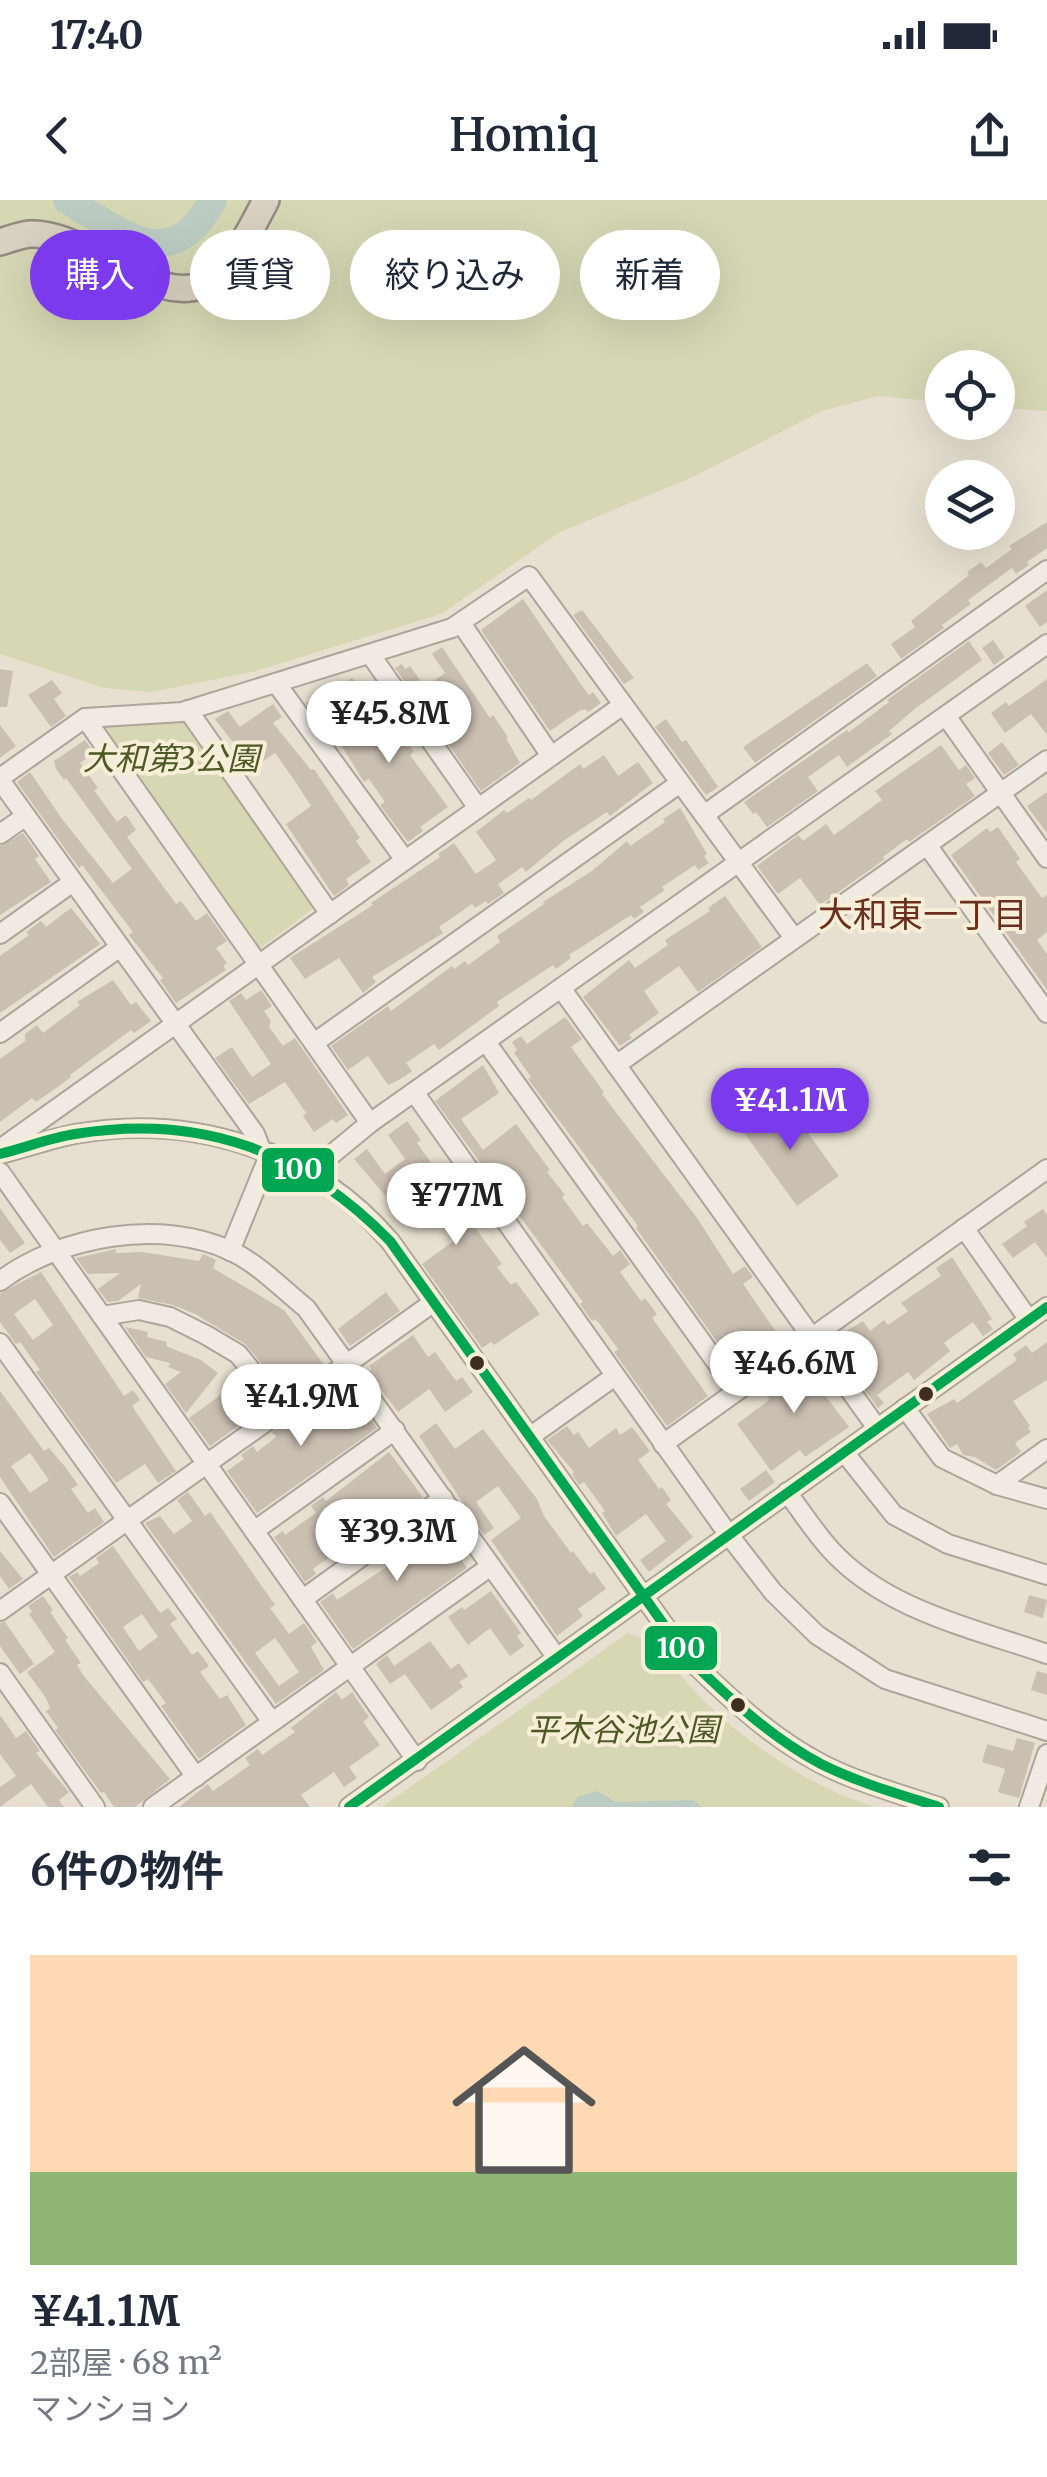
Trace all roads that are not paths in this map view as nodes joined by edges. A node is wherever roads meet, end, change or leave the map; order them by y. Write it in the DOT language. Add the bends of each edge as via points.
graph roads {
  1 [pos="266,200"];
  2 [pos="0,242"];
  3 [pos="1047,570"];
  4 [pos="460,622"];
  5 [pos="1047,644"];
  6 [pos="370,654"];
  7 [pos="276,682"];
  8 [pos="623,705"];
  9 [pos="188,710"];
  10 [pos="946,716"];
  11 [pos="86,718"];
  12 [pos="551,756"];
  13 [pos="1047,760"];
  14 [pos="0,779"];
  15 [pos="680,782"];
  16 [pos="1000,793"];
  17 [pos="478,808"];
  18 [pos="704,815"];
  19 [pos="26,816"];
  20 [pos="0,834"];
  21 [pos="927,845"];
  22 [pos="1047,858"];
  23 [pos="405,860"];
  24 [pos="737,861"];
  25 [pos="73,882"];
  26 [pos="330,914"];
  27 [pos="0,934"];
  28 [pos="794,938"];
  29 [pos="120,947"];
  30 [pos="258,965"];
  31 [pos="561,988"];
  32 [pos="1047,1013"];
  33 [pos="176,1024"];
  34 [pos="0,1033"];
  35 [pos="486,1042"];
  36 [pos="314,1043"];
  37 [pos="616,1064"];
  38 [pos="414,1092"];
  39 [pos="370,1123"];
  40 [pos="265,1150"];
  41 [pos="0,1152"];
  42 [pos="1047,1169"];
  43 [pos="0,1172"];
  44 [pos="308,1174"];
  45 [pos="964,1228"];
  46 [pos="56,1251"];
  47 [pos="230,1251"];
  48 [pos="0,1281"];
  49 [pos="434,1302"];
  50 [pos="1047,1307"];
  51 [pos="102,1316"];
  52 [pos="1029,1320"];
  53 [pos="810,1338"];
  54 [pos="0,1344"];
  55 [pos="346,1364"];
  56 [pos="615,1376"];
  57 [pos="737,1391"];
  58 [pos="904,1408"];
  59 [pos="283,1409"];
  60 [pos="877,1428"];
  61 [pos="394,1430"];
  62 [pos="531,1436"];
  63 [pos="663,1444"];
  64 [pos="1047,1449"];
  65 [pos="844,1452"];
  66 [pos="206,1464"];
  67 [pos="997,1485"];
  68 [pos="787,1492"];
  69 [pos="443,1498"];
  70 [pos="1047,1499"];
  71 [pos="0,1503"];
  72 [pos="127,1521"];
  73 [pos="254,1531"];
  74 [pos="728,1534"];
  75 [pos="491,1566"];
  76 [pos="51,1575"];
  77 [pos="1047,1575"];
  78 [pos="645,1597"];
  79 [pos="303,1599"];
  80 [pos="0,1611"];
  81 [pos="1047,1654"];
  82 [pos="557,1658"];
  83 [pos="350,1666"];
  84 [pos="0,1673"];
  85 [pos="272,1722"];
  86 [pos="1047,1731"];
  87 [pos="1047,1754"];
  88 [pos="417,1760"];
  89 [pos="196,1777"];
  90 [pos="932,1806"];
  91 [pos="95,1807"];
  92 [pos="153,1807"];
  93 [pos="349,1807"];
  94 [pos="1029,1807"];
  1 -- 2 [label="highway" via="244,245 214,280 183,292 143,281 76,244 32,234"];
  3 -- 18 [label="street"];
  4 -- 6 [label="street"];
  4 -- 8 [label="street" via="529,576"];
  4 -- 12 [label="street"];
  5 -- 10 [label="street"];
  6 -- 7 [label="street"];
  6 -- 17 [label="street"];
  7 -- 9 [label="street"];
  7 -- 23 [label="street"];
  8 -- 12 [label="street"];
  8 -- 15 [label="street"];
  9 -- 11 [label="street"];
  9 -- 26 [label="street"];
  10 -- 16 [label="street"];
  10 -- 24 [label="street"];
  11 -- 14 [label="street"];
  11 -- 30 [label="street"];
  12 -- 17 [label="street"];
  13 -- 16 [label="street"];
  14 -- 19 [label="street"];
  15 -- 18 [label="street"];
  15 -- 36 [label="street"];
  16 -- 21 [label="street"];
  16 -- 22 [label="street"];
  17 -- 23 [label="street"];
  18 -- 24 [label="street"];
  19 -- 20 [label="street"];
  19 -- 25 [label="street"];
  21 -- 28 [label="street"];
  21 -- 32 [label="street"];
  23 -- 26 [label="street"];
  24 -- 28 [label="street"];
  24 -- 31 [label="street"];
  25 -- 27 [label="street"];
  25 -- 29 [label="street"];
  26 -- 30 [label="street"];
  28 -- 37 [label="street"];
  29 -- 33 [label="street"];
  29 -- 34 [label="street"];
  30 -- 33 [label="street"];
  30 -- 36 [label="street"];
  31 -- 35 [label="street"];
  31 -- 37 [label="street"];
  33 -- 40 [label="street"];
  33 -- 41 [label="street"];
  35 -- 38 [label="street"];
  35 -- 57 [label="street"];
  36 -- 39 [label="street"];
  37 -- 53 [label="street"];
  38 -- 39 [label="street"];
  38 -- 56 [label="street"];
  39 -- 44 [label="street"];
  40 -- 41 [label="street" via="161,1129 76,1134"];
  40 -- 44 [label="street"];
  40 -- 47 [label="street"];
  42 -- 45 [label="street"];
  43 -- 46 [label="street"];
  44 -- 49 [label="street" via="368,1216"];
  45 -- 52 [label="street"];
  45 -- 53 [label="street"];
  46 -- 47 [label="street" via="156,1234"];
  46 -- 48 [label="street"];
  46 -- 51 [label="street"];
  47 -- 55 [label="street" via="306,1308"];
  49 -- 55 [label="street"];
  49 -- 62 [label="street"];
  50 -- 52 [label="street"];
  51 -- 59 [label="street" via="139,1310 206,1335 238,1354"];
  51 -- 66 [label="street"];
  52 -- 58 [label="street"];
  53 -- 57 [label="street"];
  53 -- 60 [label="street"];
  54 -- 72 [label="street"];
  55 -- 59 [label="street"];
  55 -- 61 [label="street"];
  56 -- 62 [label="street"];
  56 -- 63 [label="street"];
  57 -- 63 [label="street"];
  58 -- 60 [label="street"];
  58 -- 67 [label="street" via="942,1458"];
  59 -- 66 [label="street"];
  60 -- 65 [label="street"];
  61 -- 69 [label="street"];
  61 -- 73 [label="street"];
  62 -- 78 [label="street"];
  63 -- 74 [label="street"];
  64 -- 67 [label="street"];
  65 -- 68 [label="street"];
  65 -- 77 [label="street" via="894,1515 948,1544"];
  66 -- 72 [label="street"];
  66 -- 73 [label="street"];
  67 -- 70 [label="street"];
  68 -- 74 [label="street"];
  68 -- 81 [label="street" via="831,1550 914,1609"];
  69 -- 75 [label="street"];
  69 -- 79 [label="street"];
  71 -- 76 [label="street"];
  72 -- 76 [label="street"];
  72 -- 85 [label="street"];
  73 -- 79 [label="street"];
  74 -- 78 [label="street"];
  74 -- 86 [label="street" via="772,1592 817,1635 884,1679"];
  75 -- 82 [label="street"];
  75 -- 83 [label="street"];
  76 -- 80 [label="street"];
  76 -- 89 [label="street"];
  78 -- 82 [label="street"];
  78 -- 90 [label="street" via="688,1657 757,1722 842,1774"];
  79 -- 83 [label="street"];
  82 -- 88 [label="street"];
  83 -- 85 [label="street"];
  83 -- 88 [label="street"];
  84 -- 91 [label="street"];
  85 -- 89 [label="street"];
  87 -- 94 [label="street"];
  88 -- 93 [label="street"];
  89 -- 92 [label="street"];
}
